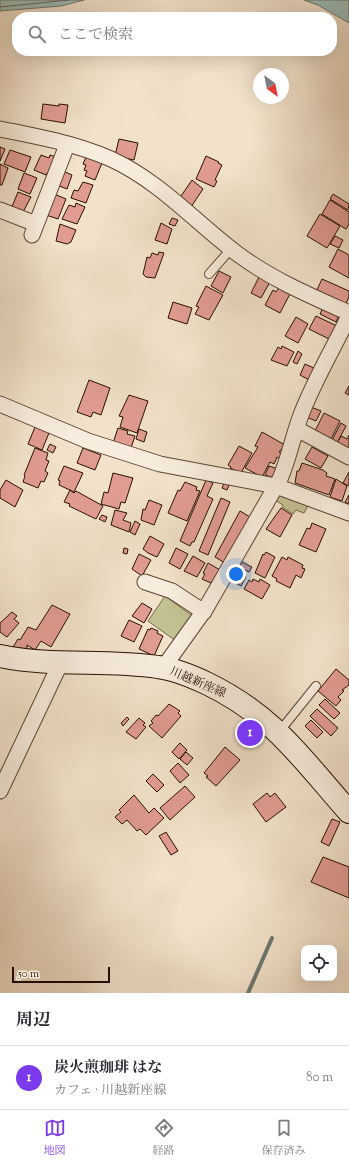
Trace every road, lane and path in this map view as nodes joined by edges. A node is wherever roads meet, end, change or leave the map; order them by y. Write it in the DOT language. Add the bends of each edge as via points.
graph roads {
  1 [pos="0,129"];
  2 [pos="67,144"];
  3 [pos="0,210"];
  4 [pos="231,249"];
  5 [pos="209,274"];
  6 [pos="349,315"];
  7 [pos="0,404"];
  8 [pos="297,429"];
  9 [pos="349,457"];
  10 [pos="276,486"];
  11 [pos="349,513"];
  12 [pos="145,582"];
  13 [pos="204,612"];
  14 [pos="0,656"];
  15 [pos="61,662"];
  16 [pos="163,668"];
  17 [pos="316,686"];
  18 [pos="279,732"];
  19 [pos="0,791"];
  20 [pos="346,803"];
  1 -- 2 [label="street"];
  2 -- 3 [label="street" via="34,229"];
  2 -- 4 [label="street" via="111,159 146,179 172,197"];
  4 -- 5 [label="lane"];
  4 -- 6 [label="street" via="282,283"];
  6 -- 8 [label="street" via="308,398"];
  7 -- 10 [label="street" via="88,441 160,464"];
  8 -- 9 [label="street"];
  8 -- 10 [label="street" via="289,458"];
  10 -- 11 [label="street"];
  10 -- 13 [label="street"];
  12 -- 13 [label="street" via="172,591"];
  13 -- 16 [label="street"];
  14 -- 15 [label="main road, 川越新座線"];
  15 -- 16 [label="main road, 川越新座線"];
  15 -- 19 [label="street"];
  16 -- 18 [label="main road, 川越新座線" via="181,672 227,693 248,706"];
  17 -- 18 [label="lane"];
  18 -- 20 [label="main road, 川越新座線"];
}
